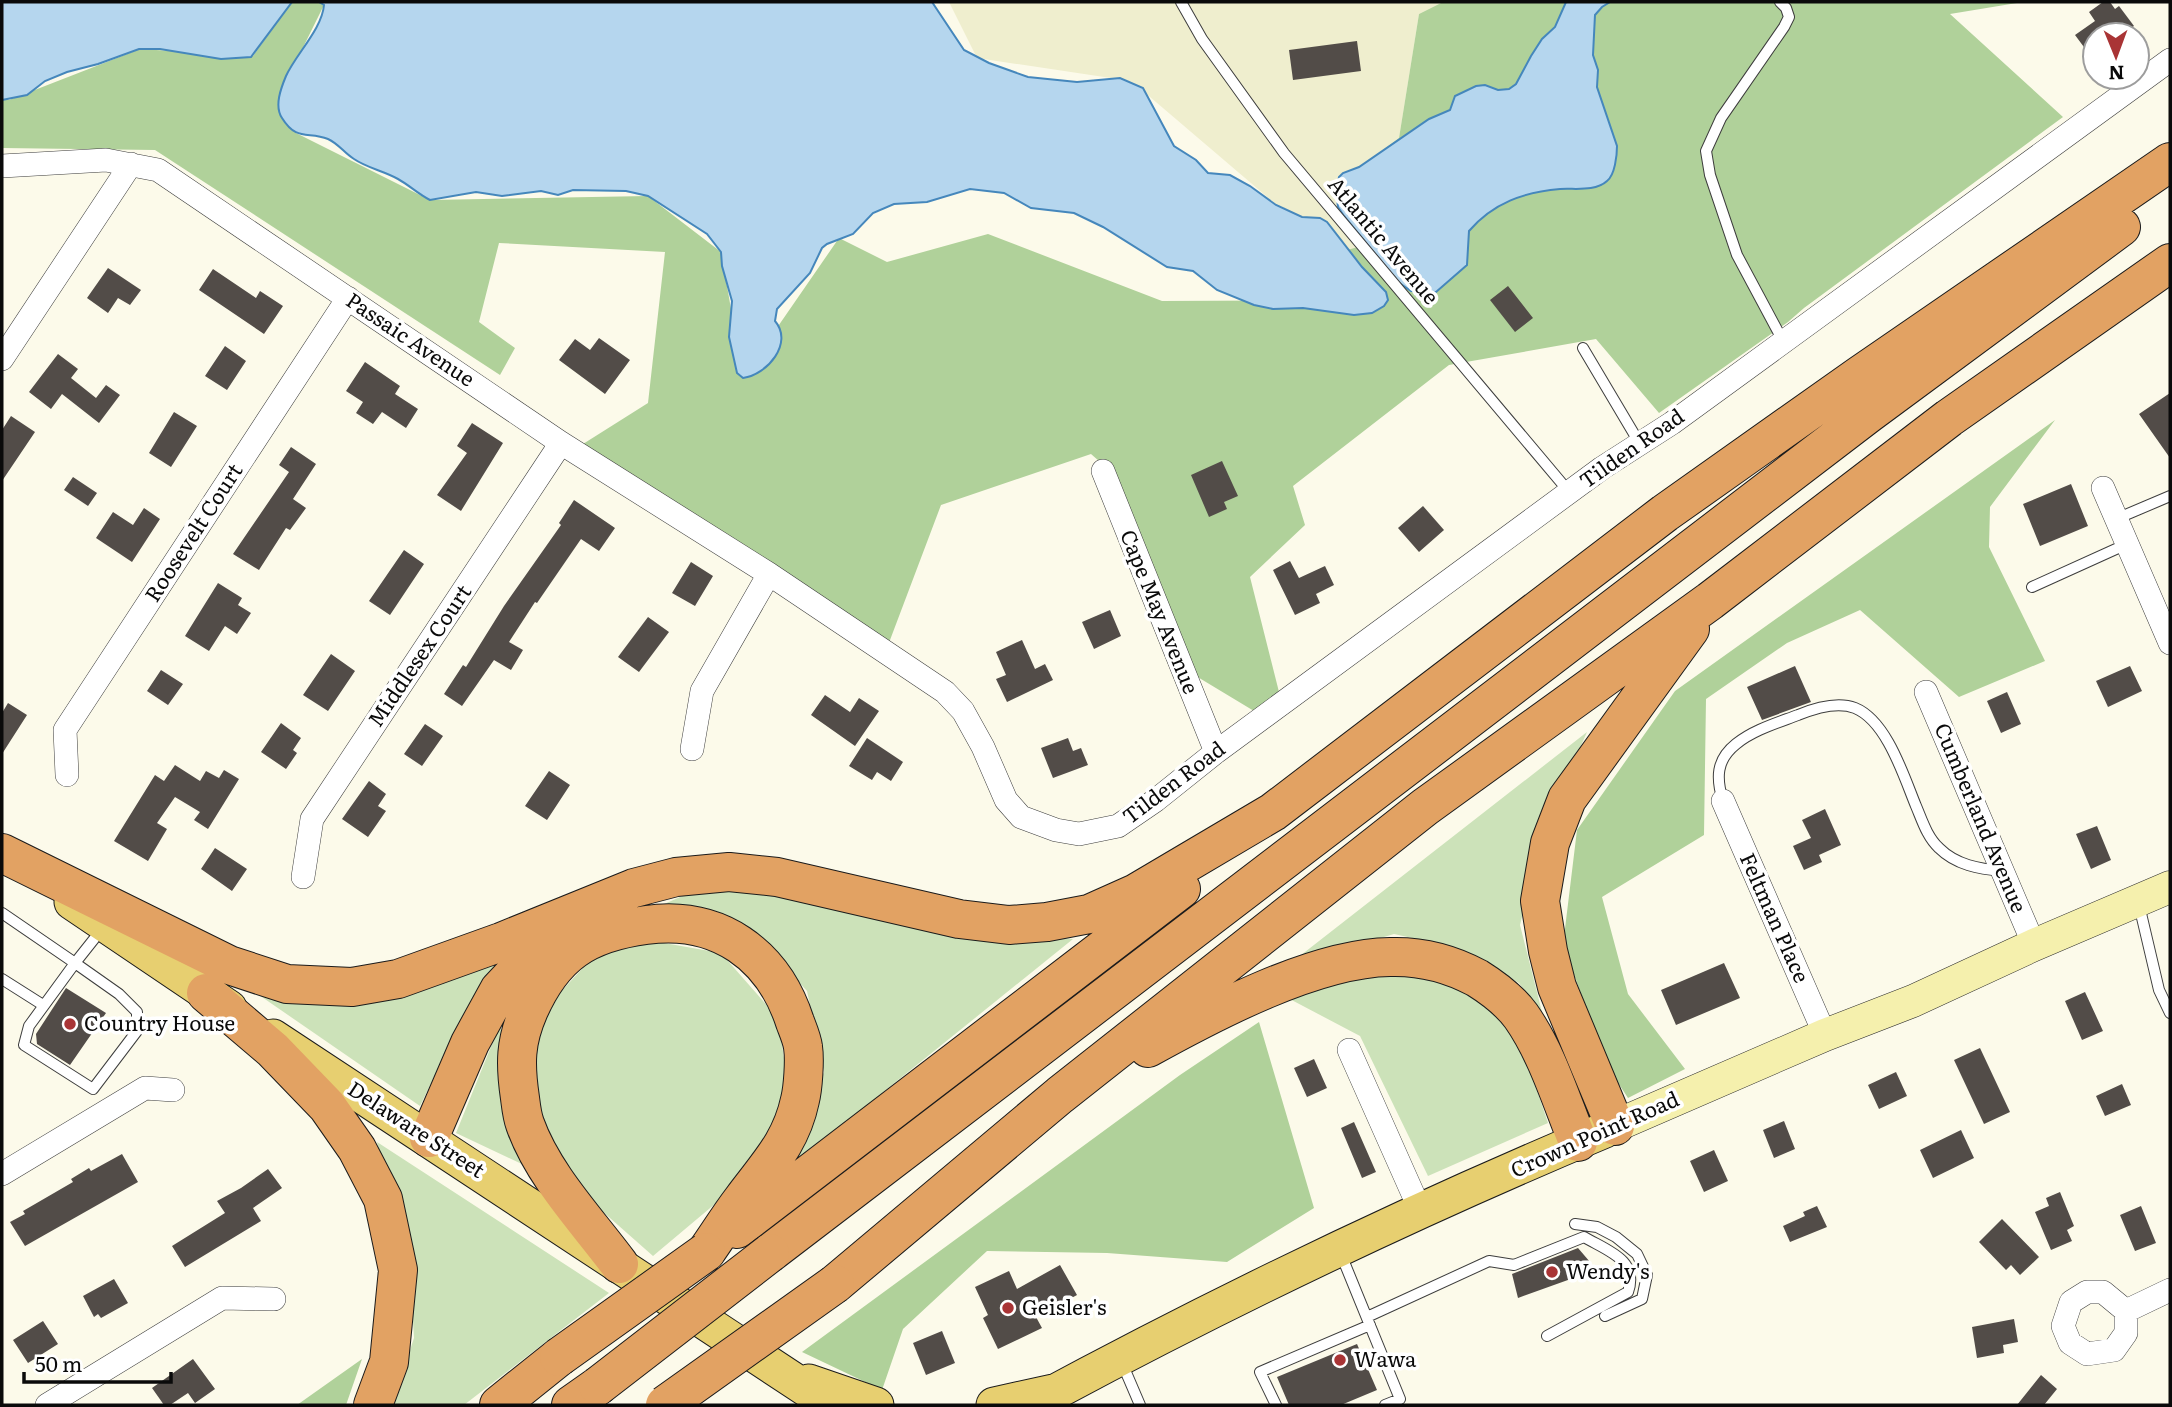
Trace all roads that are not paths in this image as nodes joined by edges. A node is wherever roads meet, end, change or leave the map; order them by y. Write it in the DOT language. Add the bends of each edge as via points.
graph roads {
  1 [pos="1181,2"];
  2 [pos="1780,2"];
  3 [pos="2170,60"];
  4 [pos="2170,162"];
  5 [pos="131,164"];
  6 [pos="2,166"];
  7 [pos="2170,190"];
  8 [pos="2170,263"];
  9 [pos="348,298"];
  10 [pos="1783,341"];
  11 [pos="1583,348"];
  12 [pos="2,359"];
  13 [pos="562,443"];
  14 [pos="1640,444"];
  15 [pos="1103,471"];
  16 [pos="2103,488"];
  17 [pos="1570,493"];
  18 [pos="2170,496"];
  19 [pos="2116,519"];
  20 [pos="2127,544"];
  21 [pos="769,574"];
  22 [pos="2032,587"];
  23 [pos="1710,601"];
  24 [pos="2170,643"];
  25 [pos="1926,692"];
  26 [pos="692,749"];
  27 [pos="1216,752"];
  28 [pos="67,775"];
  29 [pos="1723,801"];
  30 [pos="1257,823"];
  31 [pos="1092,832"];
  32 [pos="2,855"];
  33 [pos="2003,871"];
  34 [pos="303,877"];
  35 [pos="2170,887"];
  36 [pos="2137,901"];
  37 [pos="2,912"];
  38 [pos="572,913"];
  39 [pos="106,925"];
  40 [pos="2034,945"];
  41 [pos="75,963"];
  42 [pos="2,979"];
  43 [pos="206,993"];
  44 [pos="43,1005"];
  45 [pos="2170,1013"];
  46 [pos="1825,1035"];
  47 [pos="1349,1050"];
  48 [pos="173,1090"];
  49 [pos="1060,1095"];
  50 [pos="1615,1126"];
  51 [pos="429,1138"];
  52 [pos="1578,1142"];
  53 [pos="2,1174"];
  54 [pos="1421,1212"];
  55 [pos="1574,1224"];
  56 [pos="1339,1248"];
  57 [pos="706,1252"];
  58 [pos="620,1264"];
  59 [pos="2170,1290"];
  60 [pos="274,1299"];
  61 [pos="2126,1311"];
  62 [pos="1605,1316"];
  63 [pos="1368,1321"];
  64 [pos="1547,1336"];
  65 [pos="1119,1357"];
  66 [pos="786,1374"];
  67 [pos="585,1395"];
  68 [pos="1044,1398"];
  69 [pos="47,1405"];
  70 [pos="373,1405"];
  71 [pos="499,1405"];
  72 [pos="665,1405"];
  73 [pos="831,1405"];
  74 [pos="876,1405"];
  75 [pos="994,1405"];
  76 [pos="1140,1405"];
  77 [pos="1276,1405"];
  78 [pos="1385,1405"];
  1 -- 17 [label="lane, Atlantic Avenue" via="1202,39 1284,153"];
  2 -- 10 [label="lane" via="1789,17 1721,118 1706,151 1737,256"];
  3 -- 10 [label="street, Tilden Road"];
  4 -- 30 [label="highway" via="1665,513"];
  5 -- 6 [label="street, Passaic Avenue" via="106,160"];
  5 -- 9 [label="street, Passaic Avenue" via="158,170"];
  5 -- 12 [label="street"];
  7 -- 67 [label="highway, bridge" via="1868,414"];
  8 -- 23 [label="highway" via="1949,418"];
  9 -- 13 [label="street, Passaic Avenue"];
  9 -- 28 [label="street, Roosevelt Court" via="65,730"];
  10 -- 14 [label="street, Tilden Road"];
  11 -- 14 [label="lane"];
  13 -- 21 [label="street, Passaic Avenue"];
  13 -- 34 [label="street, Middlesex Court" via="312,819"];
  14 -- 17 [label="street, Tilden Road"];
  15 -- 27 [label="street, Cape May Avenue"];
  16 -- 19 [label="street"];
  17 -- 27 [label="street, Tilden Road"];
  18 -- 19 [label="lane"];
  19 -- 20 [label="street"];
  20 -- 22 [label="lane"];
  20 -- 24 [label="street"];
  21 -- 26 [label="street" via="702,691"];
  21 -- 31 [label="street, Passaic Avenue" via="945,692 962,711 1006,800 1021,817 1056,830"];
  23 -- 49 [label="highway" via="1425,807"];
  23 -- 50 [label="highway" via="1567,799 1550,843 1540,901 1548,951 1557,987"];
  25 -- 33 [label="street, Cumberland Avenue"];
  27 -- 31 [label="street, Tilden Road" via="1118,826"];
  29 -- 33 [label="lane" via="1718,767 1744,737 1813,709 1834,705 1856,708 1892,746 1925,829 1938,848 1981,870"];
  29 -- 46 [label="street, Feltman Place"];
  30 -- 38 [label="highway" via="1136,893 1089,914 1047,922 1009,925 959,919 777,877 729,872 676,877"];
  30 -- 57 [label="highway" via="1186,885"];
  32 -- 38 [label="highway" via="229,965 287,984 352,987 398,979"];
  32 -- 39 [label="main road, Delaware Street"];
  33 -- 40 [label="street, Cumberland Avenue"];
  35 -- 36 [label="main road, Crown Point Road"];
  36 -- 40 [label="main road, Crown Point Road"];
  36 -- 45 [label="lane" via="2159,990"];
  37 -- 41 [label="lane"];
  38 -- 51 [label="highway" via="499,990 470,1043"];
  39 -- 41 [label="lane"];
  39 -- 43 [label="main road, Delaware Street"];
  40 -- 46 [label="main road, Crown Point Road" via="1913,1001"];
  41 -- 44 [label="lane"];
  41 -- 44 [label="lane" via="137,1012 136,1031 93,1089 24,1045 29,1026"];
  42 -- 44 [label="lane"];
  43 -- 51 [label="main road, Delaware Street"];
  43 -- 70 [label="highway" via="273,1050 327,1105 383,1199 398,1270 389,1362"];
  46 -- 50 [label="main road, Crown Point Road"];
  47 -- 54 [label="street"];
  48 -- 53 [label="street" via="145,1088"];
  49 -- 52 [label="highway" via="1222,1009 1278,985 1344,963 1390,957 1427,960 1460,969 1492,987 1519,1014 1537,1043"];
  49 -- 72 [label="highway, bridge" via="835,1284"];
  50 -- 52 [label="main road, Crown Point Road"];
  51 -- 58 [label="main road, Delaware Street"];
  52 -- 54 [label="main road, Crown Point Road"];
  54 -- 56 [label="main road, Crown Point Road"];
  55 -- 62 [label="lane" via="1597,1227 1616,1237 1637,1254 1647,1275 1642,1299"];
  56 -- 63 [label="lane"];
  56 -- 65 [label="main road, Crown Point Road"];
  57 -- 58 [label="highway" via="784,1146 800,1100 803,1047 788,1000 775,978 739,944 693,924 618,928 595,936 554,967 522,1027 515,1065 524,1122 542,1162"];
  57 -- 71 [label="highway, bridge"];
  58 -- 66 [label="main road, Delaware Street"];
  59 -- 61 [label="street"];
  60 -- 69 [label="street" via="222,1298"];
  63 -- 64 [label="lane" via="1489,1261 1514,1265 1584,1237 1626,1264 1632,1279 1628,1292"];
  63 -- 77 [label="lane" via="1261,1372"];
  63 -- 78 [label="lane" via="1400,1399"];
  65 -- 68 [label="main road, Crown Point Road"];
  65 -- 76 [label="lane"];
  66 -- 73 [label="main road, Delaware Street"];
  66 -- 74 [label="main road"];
  68 -- 75 [label="main road, Crown Point Road"];
}
